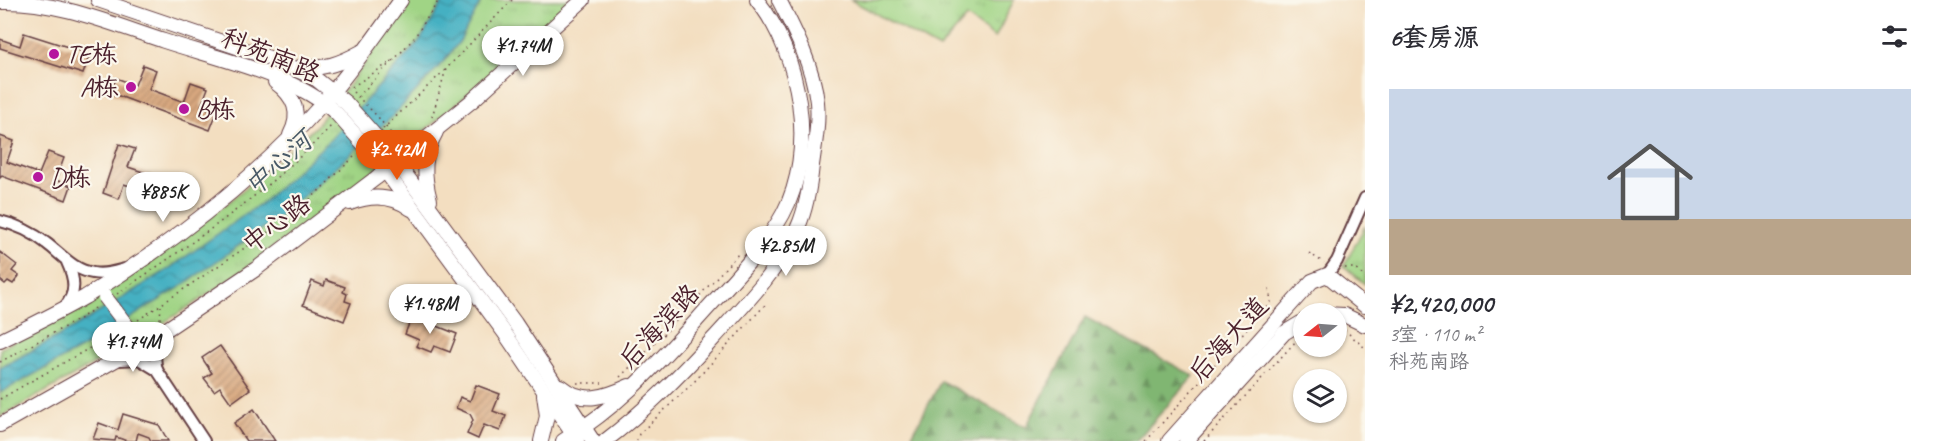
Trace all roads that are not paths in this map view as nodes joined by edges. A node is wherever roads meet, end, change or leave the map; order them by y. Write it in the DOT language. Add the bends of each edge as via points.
graph roads {
  1 [pos="98,0"];
  2 [pos="400,0"];
  3 [pos="583,0"];
  4 [pos="757,0"];
  5 [pos="779,0"];
  6 [pos="0,2"];
  7 [pos="365,50"];
  8 [pos="278,61"];
  9 [pos="261,72"];
  10 [pos="329,97"];
  11 [pos="435,124"];
  12 [pos="285,143"];
  13 [pos="391,166"];
  14 [pos="1365,198"];
  15 [pos="334,210"];
  16 [pos="434,210"];
  17 [pos="419,215"];
  18 [pos="0,221"];
  19 [pos="68,262"];
  20 [pos="127,269"];
  21 [pos="1330,272"];
  22 [pos="107,282"];
  23 [pos="84,297"];
  24 [pos="102,299"];
  25 [pos="1365,306"];
  26 [pos="62,309"];
  27 [pos="1347,316"];
  28 [pos="1365,325"];
  29 [pos="170,327"];
  30 [pos="130,331"];
  31 [pos="1293,334"];
  32 [pos="0,341"];
  33 [pos="148,341"];
  34 [pos="121,357"];
  35 [pos="157,370"];
  36 [pos="642,380"];
  37 [pos="556,382"];
  38 [pos="542,387"];
  39 [pos="636,415"];
  40 [pos="0,425"];
  41 [pos="574,436"];
  42 [pos="204,441"];
  43 [pos="541,441"];
  44 [pos="593,441"];
  45 [pos="605,441"];
  46 [pos="622,441"];
  47 [pos="1169,441"];
  48 [pos="1186,441"];
  1 -- 8 [label="main road, 科苑南路"];
  2 -- 7 [label="main road, 中心路"];
  3 -- 11 [label="main road, 中心路" via="512,65"];
  4 -- 36 [label="main road, 后海滨路" via="777,31 798,88 800,151 794,186 775,227 728,286"];
  5 -- 39 [label="main road, 后海滨路" via="798,38 817,102 809,191 799,226 748,300"];
  6 -- 9 [label="main road, 科苑南路" via="69,10"];
  7 -- 8 [label="main road" via="325,67"];
  7 -- 10 [label="main road, 中心路"];
  8 -- 10 [label="main road, 科苑南路" via="309,75"];
  9 -- 10 [label="main road, 科苑南路"];
  9 -- 12 [label="main road" via="290,95 296,108 294,128"];
  10 -- 12 [label="main road, 中心路"];
  10 -- 13 [label="main road, 科苑南路, bridge" via="346,99"];
  11 -- 13 [label="main road, 中心路"];
  11 -- 16 [label="main road" via="424,164"];
  12 -- 20 [label="main road, 中心路" via="214,204"];
  13 -- 15 [label="main road, 中心路"];
  13 -- 16 [label="main road, 科苑南路"];
  13 -- 17 [label="main road, 科苑南路"];
  14 -- 21 [label="street"];
  15 -- 17 [label="main road" via="359,199 382,197 406,205"];
  15 -- 29 [label="main road, 中心路"];
  16 -- 37 [label="main road, 科苑南路"];
  17 -- 38 [label="main road, 科苑南路"];
  18 -- 19 [label="street" via="31,232"];
  19 -- 20 [label="street" via="94,273"];
  19 -- 26 [label="street" via="74,287"];
  20 -- 22 [label="main road, 中心路"];
  21 -- 25 [label="main road"];
  21 -- 47 [label="main road, 后海大道" via="1312,281"];
  22 -- 23 [label="main road, 中心路"];
  22 -- 24 [label="main road"];
  23 -- 24 [label="main road"];
  23 -- 26 [label="main road, 中心路"];
  24 -- 30 [label="main road"];
  26 -- 32 [label="main road, 中心路"];
  27 -- 28 [label="main road"];
  29 -- 33 [label="main road, 中心路"];
  29 -- 35 [label="street" via="155,351"];
  30 -- 33 [label="main road"];
  30 -- 34 [label="main road" via="129,346"];
  31 -- 48 [label="main road, 后海大道"];
  33 -- 34 [label="main road, 中心路"];
  34 -- 35 [label="street" via="139,359"];
  34 -- 40 [label="main road, 中心路"];
  35 -- 42 [label="street"];
  36 -- 37 [label="main road" via="606,396 588,399 573,395"];
  36 -- 41 [label="main road, 后海滨路"];
  37 -- 41 [label="main road, 科苑南路"];
  38 -- 41 [label="main road, 科苑南路"];
  38 -- 43 [label="main road" via="547,416"];
  39 -- 45 [label="main road, 后海滨路"];
  39 -- 46 [label="main road"];
  41 -- 44 [label="main road, 科苑南路"];
}
